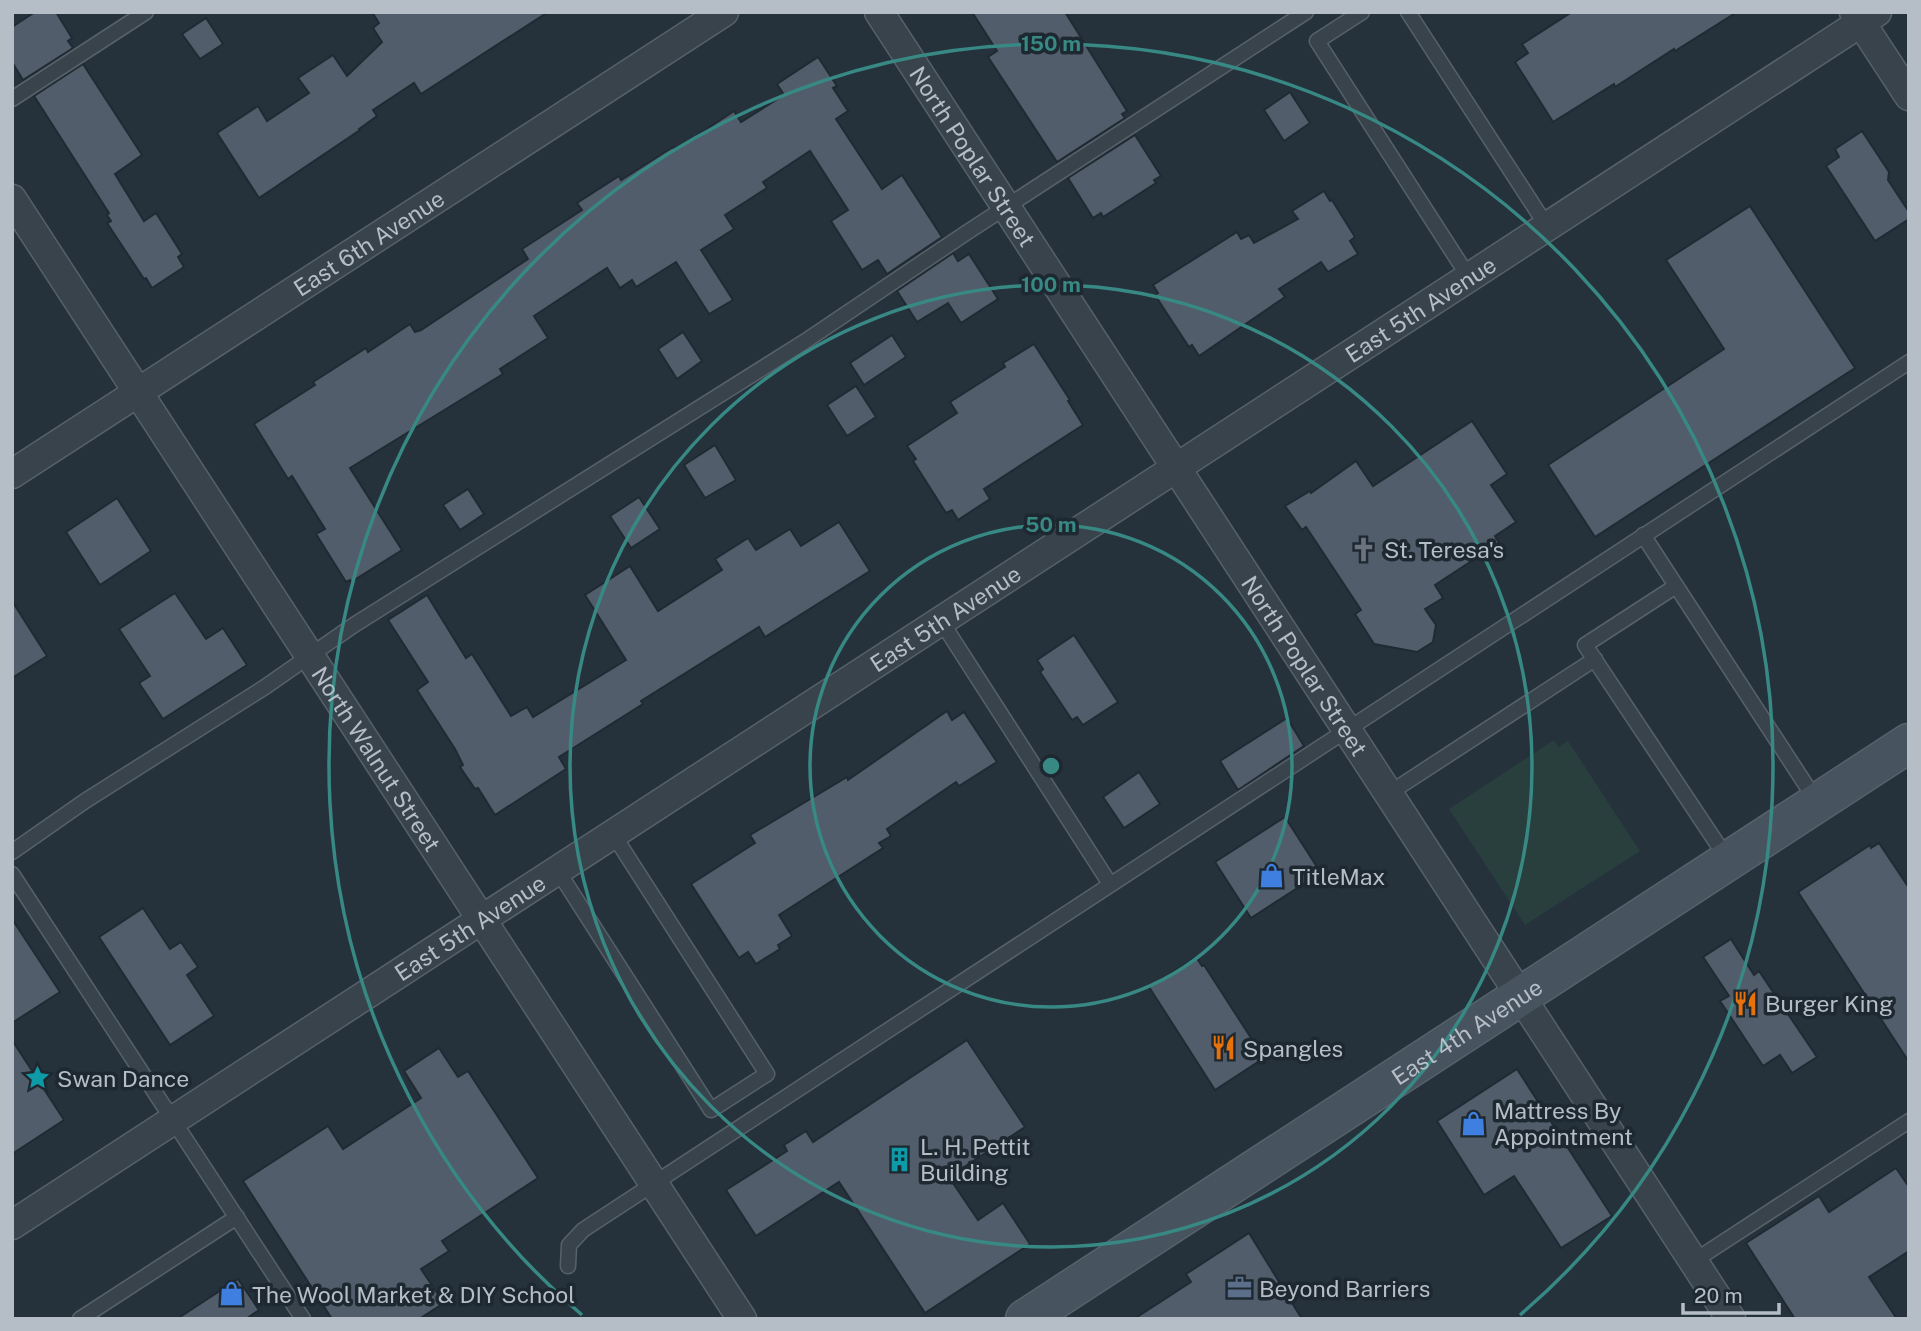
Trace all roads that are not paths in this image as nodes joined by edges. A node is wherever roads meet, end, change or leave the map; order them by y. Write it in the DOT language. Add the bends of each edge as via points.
graph roads {
  1 [pos="146,12"];
  2 [pos="724,12"];
  3 [pos="879,12"];
  4 [pos="1306,12"];
  5 [pos="1362,12"];
  6 [pos="1408,12"];
  7 [pos="1864,16"];
  8 [pos="1909,96"];
  9 [pos="12,99"];
  10 [pos="12,199"];
  11 [pos="1007,207"];
  12 [pos="1548,228"];
  13 [pos="1470,279"];
  14 [pos="1909,362"];
  15 [pos="138,391"];
  16 [pos="1178,469"];
  17 [pos="12,474"];
  18 [pos="1643,535"];
  19 [pos="1676,586"];
  20 [pos="941,621"];
  21 [pos="310,655"];
  22 [pos="1595,659"];
  23 [pos="1347,729"];
  24 [pos="1909,743"];
  25 [pos="1388,794"];
  26 [pos="1818,803"];
  27 [pos="613,834"];
  28 [pos="12,852"];
  29 [pos="1728,861"];
  30 [pos="558,871"];
  31 [pos="12,874"];
  32 [pos="1110,884"];
  33 [pos="482,920"];
  34 [pos="1520,996"];
  35 [pos="172,1120"];
  36 [pos="1909,1122"];
  37 [pos="654,1184"];
  38 [pos="237,1217"];
  39 [pos="12,1225"];
  40 [pos="1694,1261"];
  41 [pos="568,1266"];
  42 [pos="80,1319"];
  43 [pos="303,1319"];
  44 [pos="742,1319"];
  45 [pos="1025,1319"];
  46 [pos="1731,1319"];
  1 -- 9 [label="lane"];
  2 -- 15 [label="street, East 6th Avenue"];
  3 -- 11 [label="street, North Poplar Street"];
  4 -- 11 [label="lane"];
  5 -- 13 [label="lane" via="1317,41"];
  6 -- 12 [label="lane"];
  7 -- 8 [label="street"];
  7 -- 12 [label="street, East 5th Avenue"];
  10 -- 15 [label="street, North Walnut Street"];
  11 -- 16 [label="street, North Poplar Street"];
  11 -- 21 [label="lane" via="804,342"];
  12 -- 13 [label="street, East 5th Avenue"];
  13 -- 16 [label="street, East 5th Avenue"];
  14 -- 18 [label="lane"];
  15 -- 17 [label="street, East 6th Avenue"];
  15 -- 21 [label="street, North Walnut Street"];
  16 -- 20 [label="street, East 5th Avenue"];
  16 -- 23 [label="street, North Poplar Street"];
  18 -- 19 [label="lane"];
  18 -- 23 [label="lane"];
  19 -- 22 [label="lane" via="1585,645"];
  19 -- 26 [label="lane"];
  20 -- 27 [label="street, East 5th Avenue"];
  20 -- 32 [label="lane"];
  21 -- 28 [label="lane"];
  21 -- 33 [label="street, North Walnut Street"];
  22 -- 25 [label="lane"];
  22 -- 29 [label="lane"];
  23 -- 25 [label="street, North Poplar Street"];
  23 -- 32 [label="lane"];
  24 -- 26 [label="main road, East 4th Avenue"];
  25 -- 34 [label="street, North Poplar Street"];
  26 -- 29 [label="main road, East 4th Avenue"];
  27 -- 30 [label="street, East 5th Avenue"];
  27 -- 30 [label="lane" via="767,1074 711,1110"];
  29 -- 34 [label="main road, East 4th Avenue"];
  30 -- 33 [label="street, East 5th Avenue"];
  31 -- 35 [label="lane"];
  32 -- 37 [label="lane"];
  33 -- 35 [label="street, East 5th Avenue"];
  33 -- 37 [label="street, North Walnut Street"];
  34 -- 40 [label="street, North Poplar Street"];
  34 -- 45 [label="main road, East 4th Avenue"];
  35 -- 38 [label="lane"];
  35 -- 39 [label="street, East 5th Avenue"];
  36 -- 40 [label="lane"];
  37 -- 41 [label="lane" via="583,1230 569,1245"];
  37 -- 44 [label="street, North Walnut Street"];
  38 -- 42 [label="lane"];
  38 -- 43 [label="lane"];
  40 -- 46 [label="street, North Poplar Street"];
}
